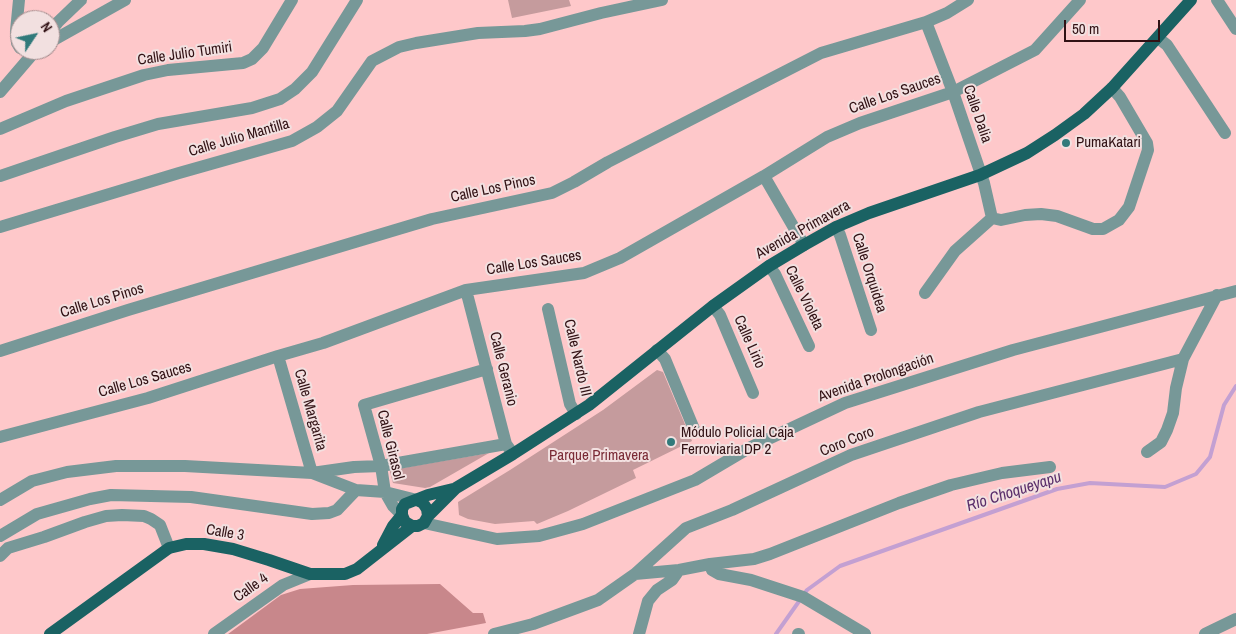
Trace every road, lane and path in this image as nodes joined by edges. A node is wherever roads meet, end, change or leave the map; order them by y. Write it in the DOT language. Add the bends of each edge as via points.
graph roads {
  1 [pos="81,0"];
  2 [pos="125,0"];
  3 [pos="292,0"];
  4 [pos="357,0"];
  5 [pos="662,0"];
  6 [pos="968,0"];
  7 [pos="1080,0"];
  8 [pos="1191,0"];
  9 [pos="1217,0"];
  10 [pos="60,22"];
  11 [pos="926,22"];
  12 [pos="1236,29"];
  13 [pos="60,36"];
  14 [pos="1158,38"];
  15 [pos="28,60"];
  16 [pos="1112,88"];
  17 [pos="0,92"];
  18 [pos="953,92"];
  19 [pos="0,128"];
  20 [pos="1225,133"];
  21 [pos="980,175"];
  22 [pos="0,176"];
  23 [pos="764,176"];
  24 [pos="992,218"];
  25 [pos="0,227"];
  26 [pos="836,227"];
  27 [pos="804,245"];
  28 [pos="769,266"];
  29 [pos="466,290"];
  30 [pos="1236,291"];
  31 [pos="925,293"];
  32 [pos="1217,295"];
  33 [pos="713,306"];
  34 [pos="548,309"];
  35 [pos="871,330"];
  36 [pos="809,346"];
  37 [pos="657,350"];
  38 [pos="0,351"];
  39 [pos="278,356"];
  40 [pos="1183,359"];
  41 [pos="487,369"];
  42 [pos="753,393"];
  43 [pos="576,414"];
  44 [pos="694,429"];
  45 [pos="0,436"];
  46 [pos="509,449"];
  47 [pos="1147,452"];
  48 [pos="381,466"];
  49 [pos="1050,467"];
  50 [pos="312,473"];
  51 [pos="456,488"];
  52 [pos="356,490"];
  53 [pos="385,492"];
  54 [pos="0,500"];
  55 [pos="417,500"];
  56 [pos="402,515"];
  57 [pos="421,522"];
  58 [pos="0,536"];
  59 [pos="169,548"];
  60 [pos="380,549"];
  61 [pos="0,556"];
  62 [pos="710,564"];
  63 [pos="678,570"];
  64 [pos="310,574"];
  65 [pos="635,574"];
  66 [pos="1236,619"];
  67 [pos="50,634"];
  68 [pos="214,634"];
  69 [pos="494,634"];
  70 [pos="639,634"];
  71 [pos="865,634"];
  72 [pos="1205,634"];
  1 -- 10 [label="street"];
  2 -- 13 [label="street"];
  3 -- 19 [label="street, Calle Julio Tumiri" via="264,48 243,63 144,75 66,101"];
  4 -- 22 [label="street" via="312,72 296,89 280,99 252,108 158,124"];
  5 -- 25 [label="street, Calle Julio Mantilla" via="540,29 478,33 399,48 372,61 337,111 317,128 292,141"];
  6 -- 11 [label="street, Calle Los Pinos"];
  7 -- 18 [label="street, Calle Los Sauces" via="1035,50"];
  8 -- 14 [label="main road, Avenida Primavera"];
  9 -- 12 [label="street"];
  11 -- 18 [label="street, Calle Dalia"];
  11 -- 38 [label="street, Calle Los Pinos" via="821,53 552,193 432,219"];
  14 -- 16 [label="main road, Avenida Primavera"];
  14 -- 20 [label="street" via="1167,45"];
  15 -- 17 [label="street"];
  16 -- 21 [label="main road, Avenida Primavera" via="1055,135 1026,154"];
  16 -- 24 [label="street" via="1147,143 1148,150 1129,207 1119,220 1103,229 1093,229 1057,216 1041,214 1001,220"];
  18 -- 21 [label="street, Calle Dalia"];
  18 -- 23 [label="street, Calle Los Sauces" via="860,122 826,138"];
  21 -- 24 [label="street, Calle Dalia"];
  21 -- 26 [label="main road, Avenida Primavera"];
  23 -- 27 [label="street"];
  23 -- 29 [label="street, Calle Los Sauces" via="620,258 584,273"];
  24 -- 31 [label="street" via="955,251"];
  26 -- 27 [label="main road, Avenida Primavera"];
  26 -- 35 [label="street, Calle Orquidea"];
  27 -- 28 [label="main road, Avenida Primavera"];
  28 -- 33 [label="main road, Avenida Primavera"];
  28 -- 36 [label="street, Calle Violeta"];
  29 -- 39 [label="street, Calle Los Sauces" via="323,343"];
  29 -- 41 [label="street, Calle Geranio"];
  30 -- 32 [label="street, Avenida Prolongación"];
  32 -- 40 [label="street"];
  32 -- 57 [label="street, Avenida Prolongación" via="1013,350 845,404 749,448 695,480 583,524 539,536 497,539"];
  33 -- 37 [label="main road, Avenida Primavera"];
  33 -- 42 [label="street, Calle Lirio" via="720,315"];
  34 -- 43 [label="street, Calle Nardo III" via="570,404"];
  37 -- 43 [label="main road, Avenida Primavera"];
  37 -- 44 [label="street" via="665,359"];
  39 -- 45 [label="street, Calle Los Sauces" via="148,398"];
  39 -- 50 [label="street, Calle Margarita"];
  40 -- 47 [label="street" via="1167,430 1161,442"];
  40 -- 65 [label="street, Coro Coro" via="980,412 851,456 686,528"];
  41 -- 46 [label="street, Calle Geranio"];
  41 -- 48 [label="street, Calle Girasol" via="364,405"];
  43 -- 46 [label="main road, Avenida Primavera"];
  46 -- 48 [label="street"];
  46 -- 51 [label="main road, Avenida Primavera"];
  48 -- 50 [label="street" via="354,466"];
  48 -- 53 [label="street, Calle Girasol"];
  49 -- 62 [label="street" via="1002,473 951,485 770,554"];
  50 -- 52 [label="street"];
  50 -- 54 [label="street" via="116,466 67,472 32,481"];
  51 -- 55 [label="main road, Avenida Primavera"];
  51 -- 57 [label="main road, Avenida Primavera"];
  52 -- 53 [label="street"];
  52 -- 58 [label="street" via="338,510 312,514 191,497 111,495 37,514"];
  53 -- 55 [label="street"];
  53 -- 56 [label="street"];
  55 -- 56 [label="main road" via="405,504"];
  55 -- 57 [label="main road" via="427,509"];
  56 -- 57 [label="main road" via="405,522"];
  56 -- 60 [label="main road, Calle 3"];
  57 -- 60 [label="main road, Calle 3"];
  59 -- 61 [label="street" via="160,525 144,516 122,515 85,522 8,548"];
  59 -- 64 [label="main road, Calle 3" via="204,544"];
  59 -- 67 [label="main road, Calle 3"];
  60 -- 64 [label="main road, Calle 3" via="345,574"];
  62 -- 63 [label="street"];
  62 -- 71 [label="street" via="712,570 719,574 752,580 803,597"];
  63 -- 65 [label="street"];
  63 -- 70 [label="street" via="672,580 648,601"];
  64 -- 68 [label="street, Calle 4" via="283,585"];
  65 -- 69 [label="street, Coro Coro" via="598,600 533,624"];
  66 -- 72 [label="street"];
}
